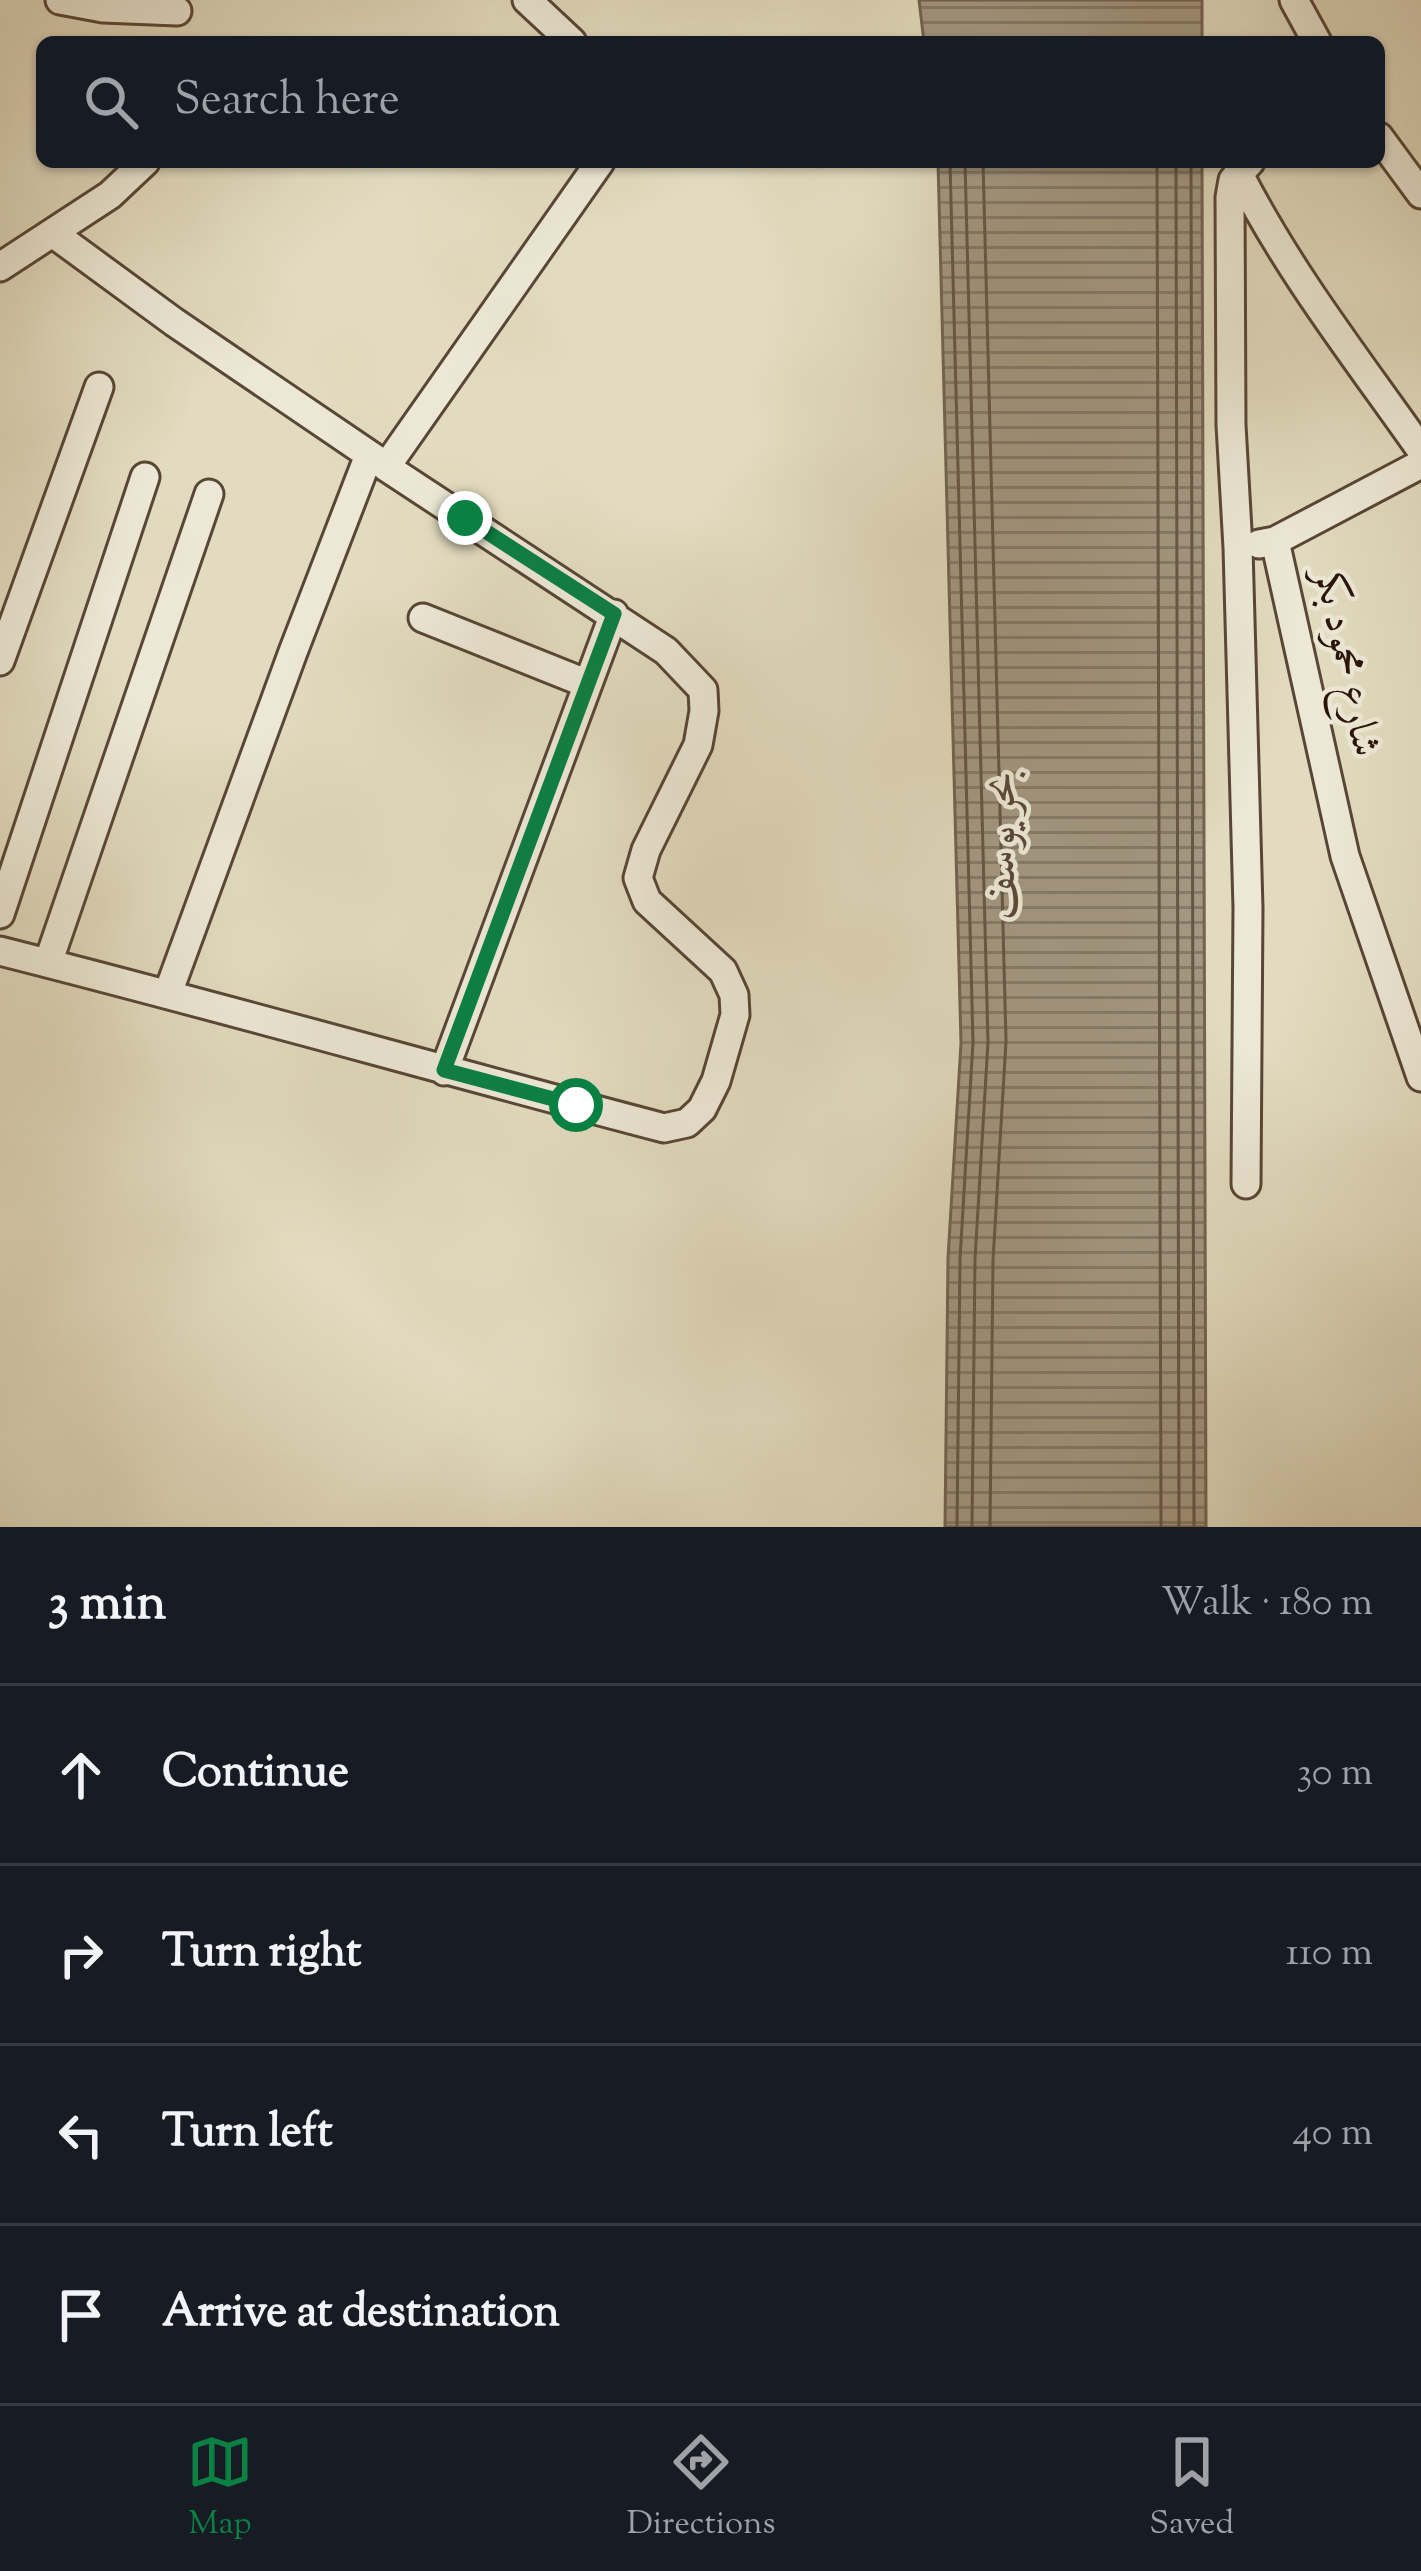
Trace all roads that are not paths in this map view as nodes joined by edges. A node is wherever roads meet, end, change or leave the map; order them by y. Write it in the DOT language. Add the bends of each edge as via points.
graph roads {
  1 [pos="60,0"];
  2 [pos="527,0"];
  3 [pos="1294,0"];
  4 [pos="176,6"];
  5 [pos="174,36"];
  6 [pos="566,36"];
  7 [pos="1314,36"];
  8 [pos="1385,145"];
  9 [pos="139,168"];
  10 [pos="596,168"];
  11 [pos="1243,168"];
  12 [pos="1244,168"];
  13 [pos="1421,194"];
  14 [pos="54,234"];
  15 [pos="0,267"];
  16 [pos="99,387"];
  17 [pos="1421,449"];
  18 [pos="378,461"];
  19 [pos="1421,464"];
  20 [pos="146,477"];
  21 [pos="209,494"];
  22 [pos="1275,541"];
  23 [pos="1238,548"];
  24 [pos="614,614"];
  25 [pos="423,618"];
  26 [pos="0,661"];
  27 [pos="588,684"];
  28 [pos="0,914"];
  29 [pos="0,951"];
  30 [pos="48,963"];
  31 [pos="167,994"];
  32 [pos="1415,1034"];
  33 [pos="444,1070"];
  34 [pos="1421,1077"];
  35 [pos="1246,1184"];
  1 -- 4 [label="street"];
  2 -- 6 [label="street"];
  3 -- 7 [label="street"];
  4 -- 5 [label="street"];
  8 -- 13 [label="street"];
  9 -- 14 [label="street"];
  10 -- 18 [label="street"];
  11 -- 23 [label="street" via="1230,197"];
  12 -- 17 [label="street" via="1262,218"];
  14 -- 15 [label="street"];
  14 -- 18 [label="street"];
  16 -- 26 [label="street"];
  18 -- 24 [label="street"];
  18 -- 31 [label="street"];
  19 -- 22 [label="street"];
  20 -- 28 [label="street"];
  21 -- 30 [label="street"];
  22 -- 23 [label="street"];
  22 -- 32 [label="street, شارع محمود بكر" via="1345,856"];
  23 -- 35 [label="street"];
  24 -- 27 [label="street"];
  24 -- 33 [label="street" via="703,690 698,746 638,878 647,902 723,970 734,994 736,1015 716,1081 702,1109 664,1128"];
  25 -- 27 [label="street"];
  27 -- 33 [label="street"];
  29 -- 30 [label="street"];
  30 -- 31 [label="street"];
  31 -- 33 [label="street"];
  32 -- 34 [label="street, شارع محمود بكر"];
}
